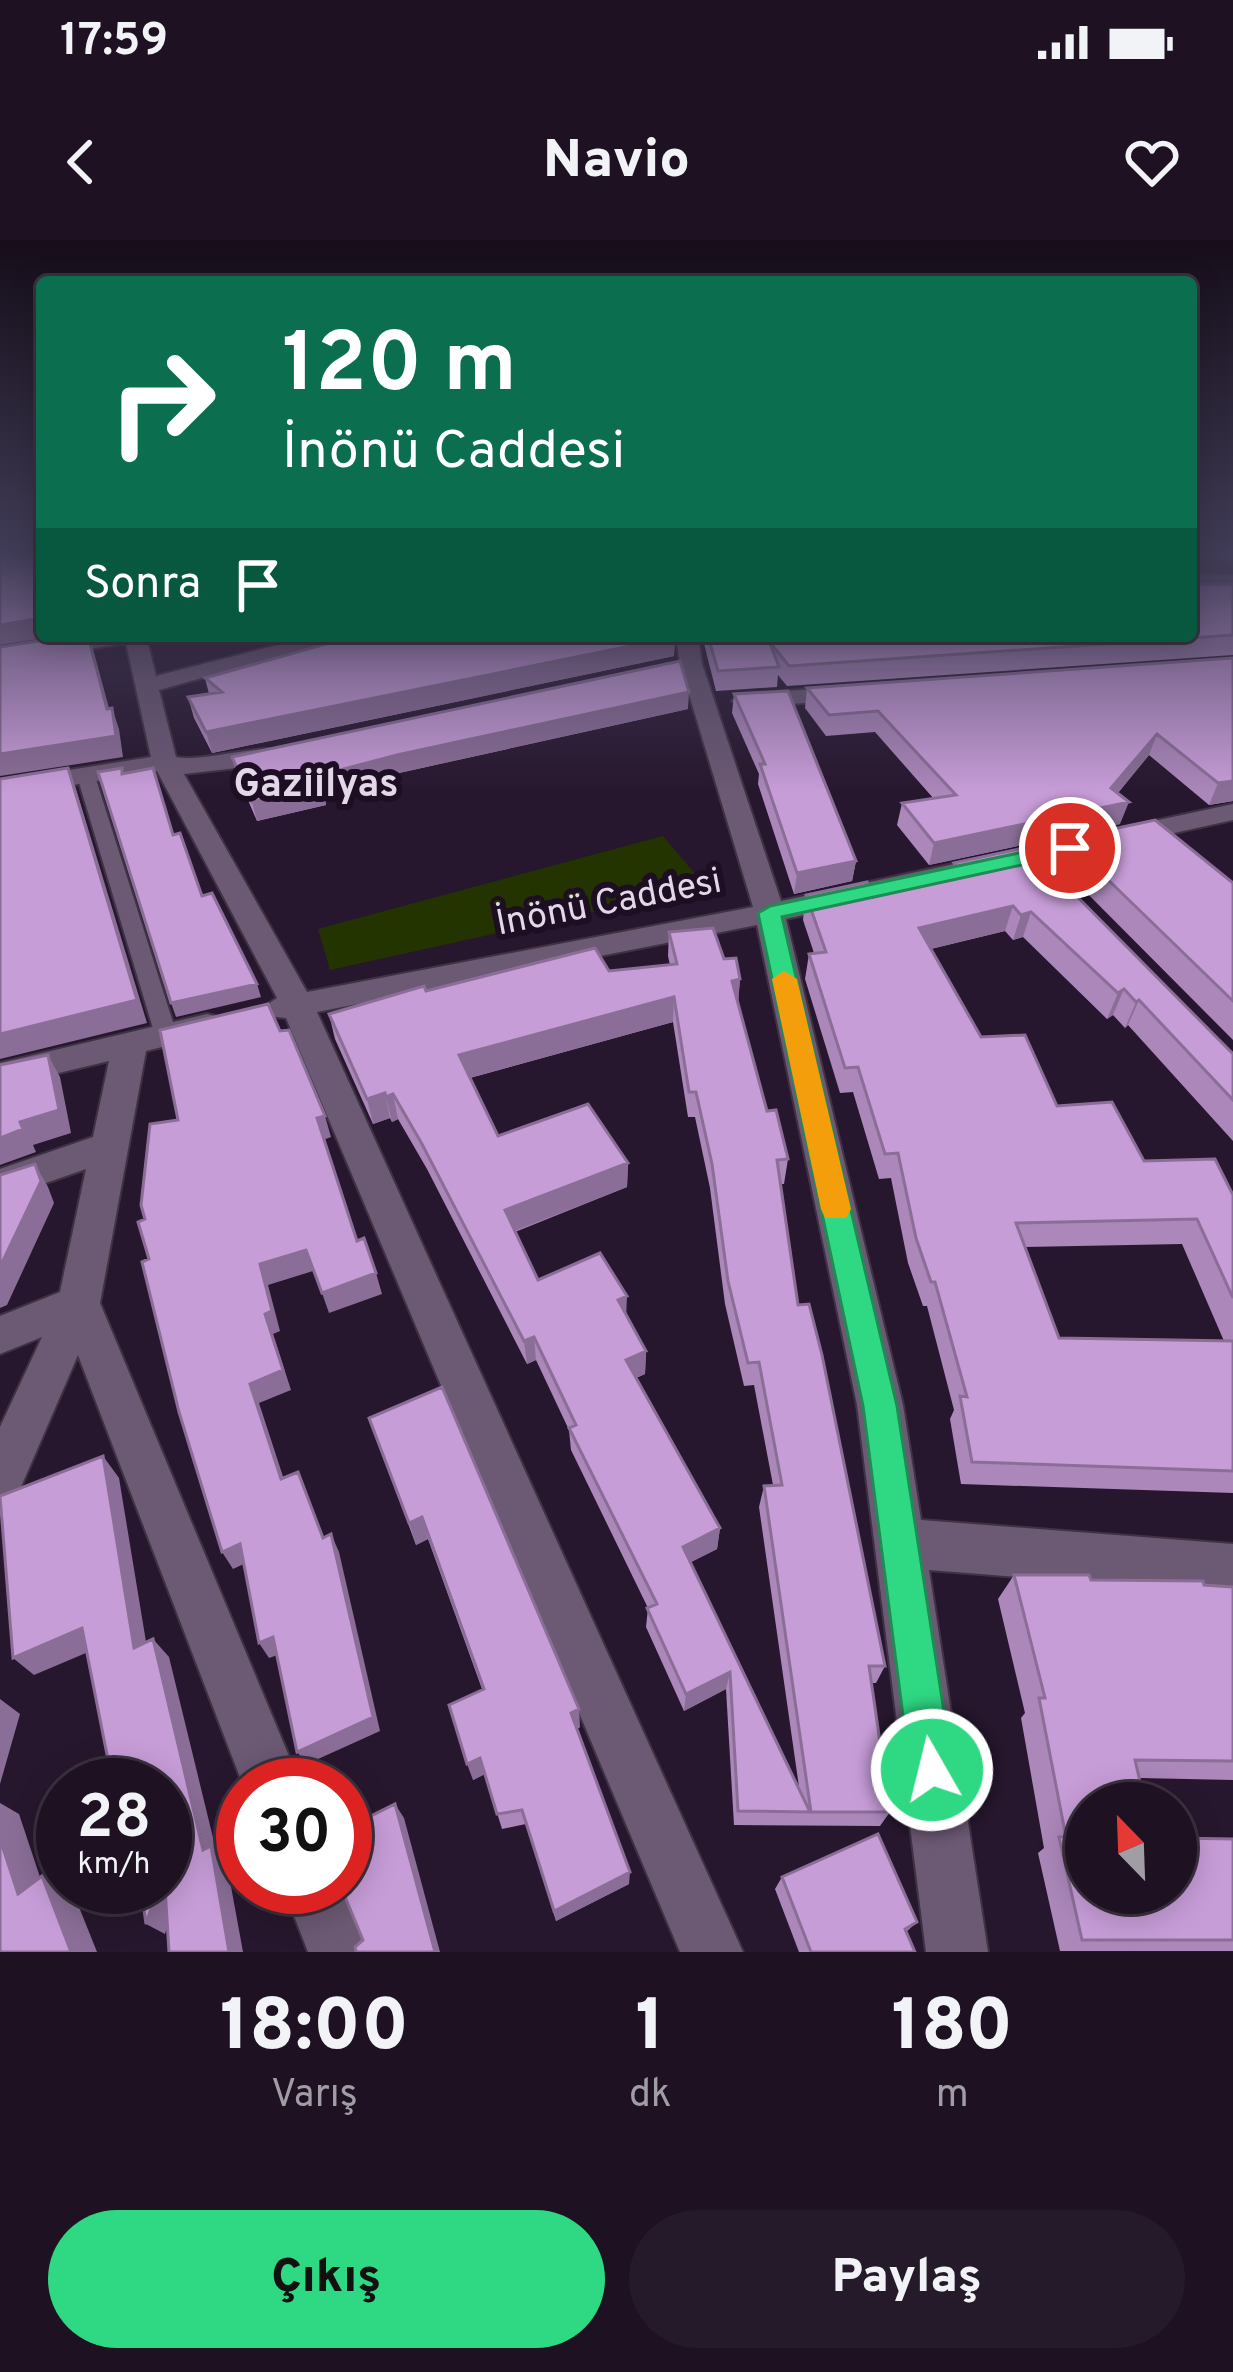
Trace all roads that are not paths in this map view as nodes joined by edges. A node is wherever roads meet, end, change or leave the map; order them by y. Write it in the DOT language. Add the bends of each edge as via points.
graph roads {
  1 [pos="95,642"];
  2 [pos="135,642"];
  3 [pos="317,642"];
  4 [pos="0,657"];
  5 [pos="688,668"];
  6 [pos="146,686"];
  7 [pos="888,691"];
  8 [pos="312,748"];
  9 [pos="165,762"];
  10 [pos="86,776"];
  11 [pos="0,790"];
  12 [pos="1233,812"];
  13 [pos="1029,857"];
  14 [pos="1060,889"];
  15 [pos="770,913"];
  16 [pos="297,1004"];
  17 [pos="148,1040"];
  18 [pos="0,1075"];
  19 [pos="110,1146"];
  20 [pos="0,1184"];
  21 [pos="79,1303"];
  22 [pos="0,1335"];
  23 [pos="0,1480"];
  24 [pos="899,1543"];
  25 [pos="1233,1569"];
  26 [pos="261,1758"];
  27 [pos="324,1914"];
  28 [pos="339,1952"];
  29 [pos="712,1952"];
  30 [pos="957,1952"];
  1 -- 4 [label="street"];
  2 -- 6 [label="street"];
  3 -- 6 [label="street"];
  5 -- 7 [label="street"];
  5 -- 15 [label="street"];
  6 -- 9 [label="street"];
  8 -- 9 [label="street" via="195,768"];
  9 -- 10 [label="street"];
  9 -- 16 [label="street"];
  10 -- 11 [label="street"];
  10 -- 17 [label="lane"];
  12 -- 13 [label="street, İnönü Caddesi"];
  13 -- 14 [label="street"];
  13 -- 15 [label="street, İnönü Caddesi"];
  15 -- 16 [label="street, İnönü Caddesi"];
  15 -- 24 [label="street" via="880,1406"];
  16 -- 17 [label="street, İnönü Caddesi"];
  16 -- 29 [label="street"];
  17 -- 18 [label="street, İnönü Caddesi"];
  17 -- 19 [label="street"];
  19 -- 20 [label="street"];
  19 -- 21 [label="street"];
  21 -- 22 [label="street"];
  21 -- 23 [label="street"];
  21 -- 26 [label="street"];
  24 -- 25 [label="street"];
  24 -- 30 [label="street"];
  27 -- 28 [label="street"];
}
